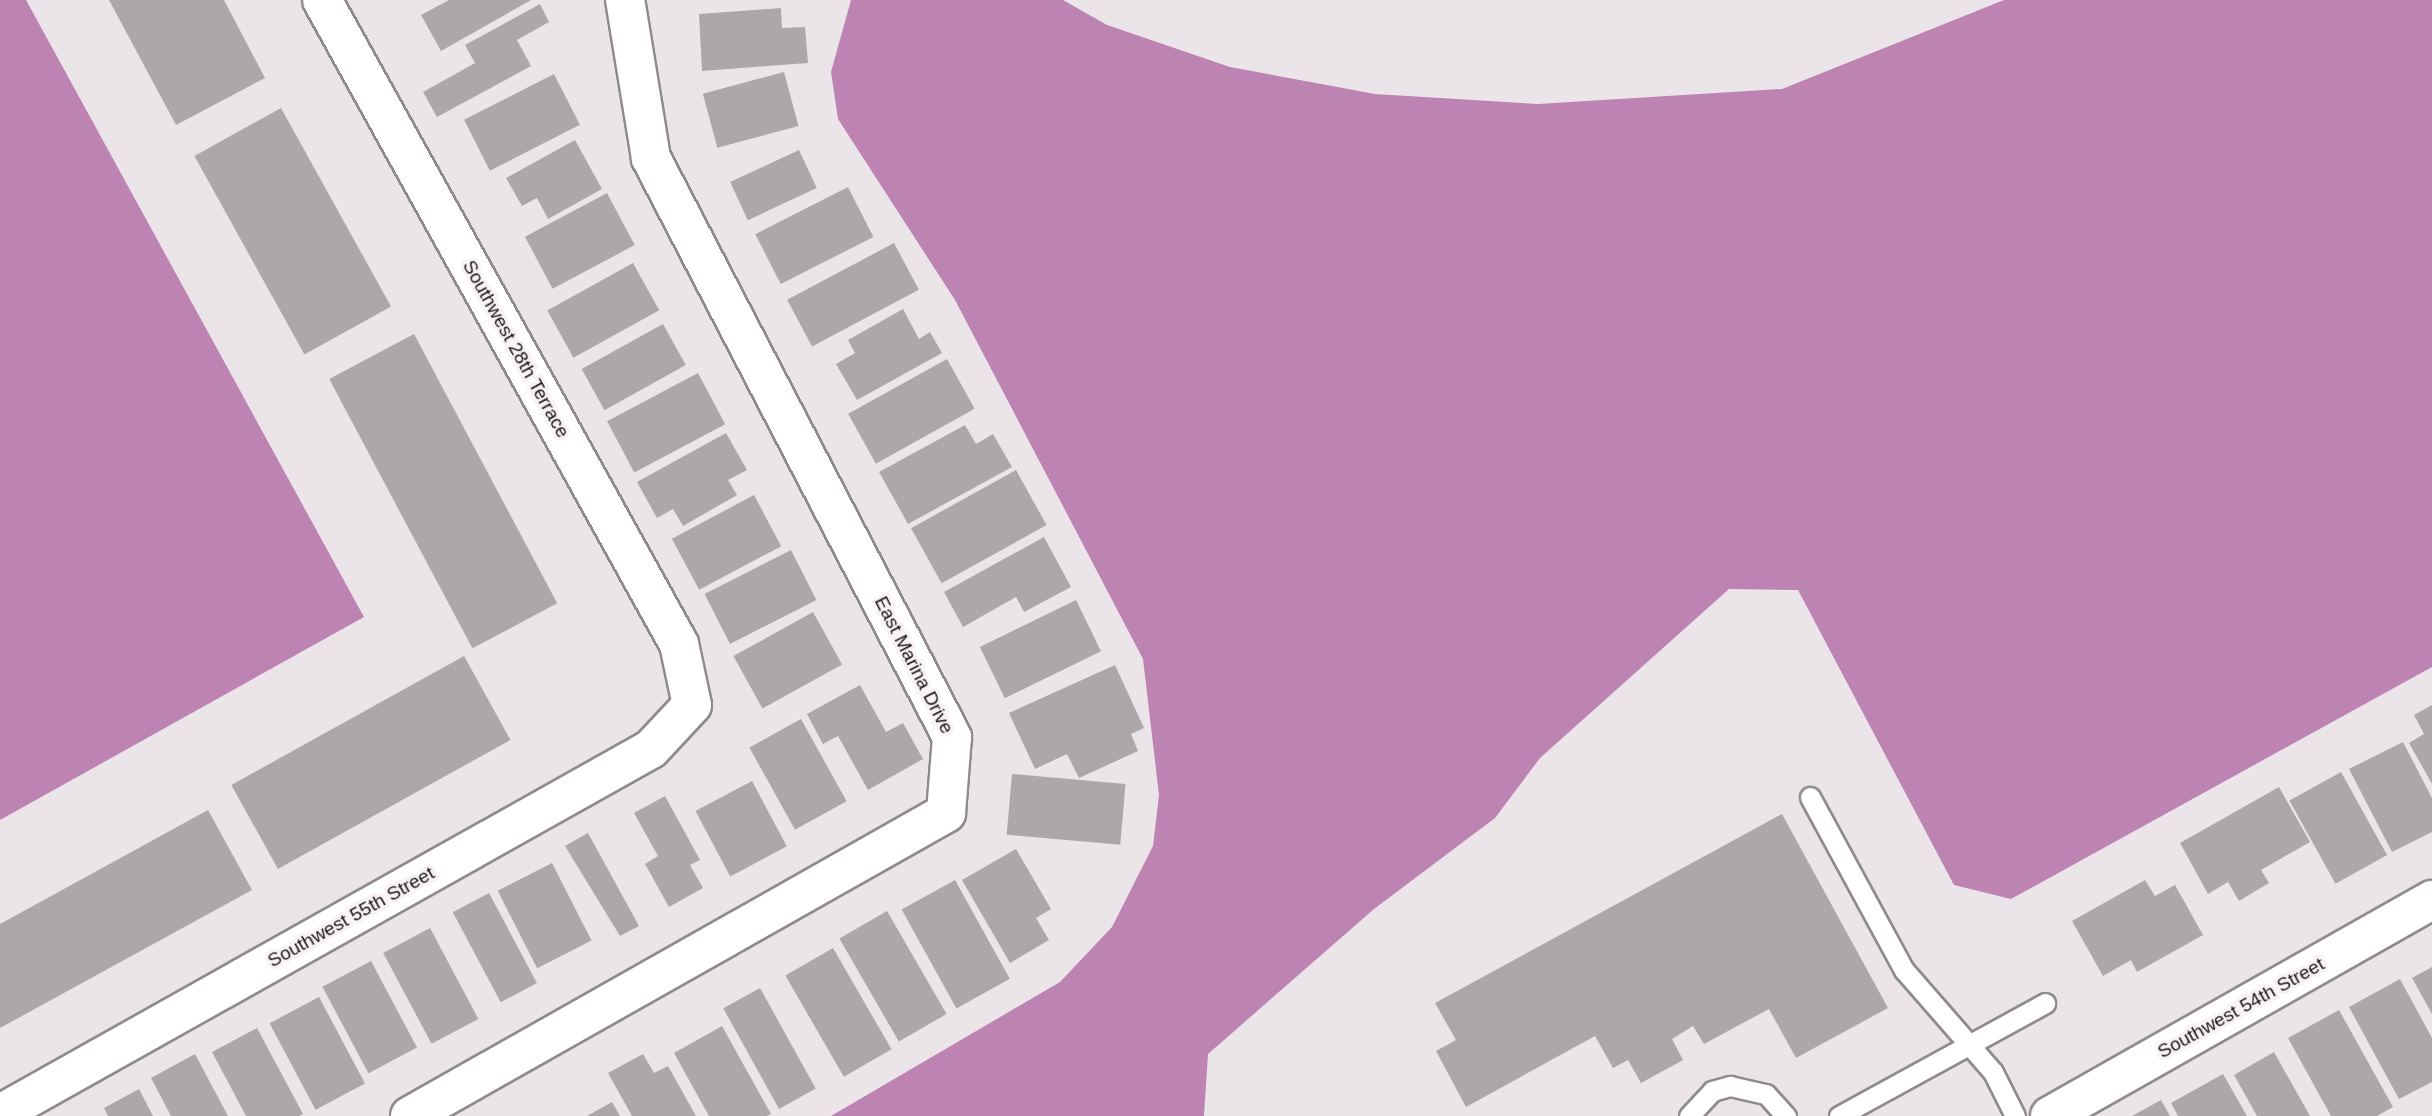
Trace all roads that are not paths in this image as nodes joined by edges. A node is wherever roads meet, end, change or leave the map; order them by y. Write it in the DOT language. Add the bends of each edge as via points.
graph roads {
  1 [pos="322,0"];
  2 [pos="625,0"];
  3 [pos="692,705"];
  4 [pos="1810,797"];
  5 [pos="2432,900"];
  6 [pos="2045,1003"];
  7 [pos="1969,1046"];
  8 [pos="0,1114"];
  9 [pos="410,1116"];
  10 [pos="1689,1116"];
  11 [pos="1786,1116"];
  12 [pos="1839,1116"];
  13 [pos="2015,1116"];
  14 [pos="2050,1116"];
  1 -- 3 [label="street, Southwest 28th Terrace" via="679,644"];
  2 -- 9 [label="street, East Marina Drive" via="651,158 952,737 946,813"];
  3 -- 8 [label="street, Southwest 55th Street" via="651,749"];
  4 -- 7 [label="lane" via="1904,970"];
  5 -- 14 [label="street, Southwest 54th Street"];
  6 -- 7 [label="lane"];
  7 -- 12 [label="lane"];
  7 -- 13 [label="lane" via="1993,1072"];
  10 -- 11 [label="lane" via="1712,1091 1730,1086 1766,1094"];
}
